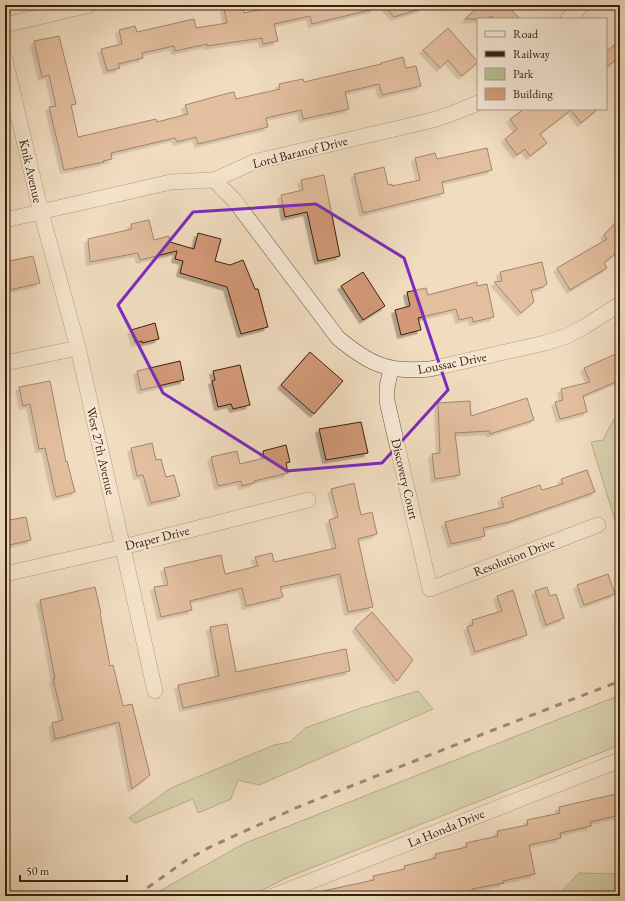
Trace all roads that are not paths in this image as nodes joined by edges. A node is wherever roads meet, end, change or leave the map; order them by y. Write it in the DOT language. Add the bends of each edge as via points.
graph roads {
  1 [pos="89,5"];
  2 [pos="582,5"];
  3 [pos="569,18"];
  4 [pos="5,25"];
  5 [pos="5,60"];
  6 [pos="477,103"];
  7 [pos="214,180"];
  8 [pos="41,212"];
  9 [pos="5,220"];
  10 [pos="620,304"];
  11 [pos="78,348"];
  12 [pos="5,363"];
  13 [pos="391,369"];
  14 [pos="308,500"];
  15 [pos="598,525"];
  16 [pos="123,547"];
  17 [pos="5,574"];
  18 [pos="430,589"];
  19 [pos="155,691"];
  20 [pos="620,760"];
  21 [pos="273,896"];
  1 -- 4 [label="street"];
  2 -- 3 [label="street"];
  5 -- 8 [label="street, Knik Avenue"];
  6 -- 7 [label="street, Lord Baranof Drive" via="433,120 254,162"];
  7 -- 8 [label="street, Lord Baranof Drive" via="171,182"];
  7 -- 13 [label="street, Loussac Drive" via="234,200 338,338 369,361"];
  8 -- 9 [label="street, Lord Baranof Drive"];
  8 -- 11 [label="street, West 27th Avenue"];
  10 -- 13 [label="street, Loussac Drive" via="567,336 545,343 430,369"];
  11 -- 12 [label="street"];
  11 -- 16 [label="street, West 27th Avenue"];
  13 -- 18 [label="street, Discovery Court" via="387,401"];
  14 -- 16 [label="street, Draper Drive"];
  15 -- 18 [label="street, Resolution Drive"];
  16 -- 17 [label="street, Draper Drive"];
  16 -- 19 [label="street, West 27th Avenue"];
  20 -- 21 [label="street, La Honda Drive"];
}
